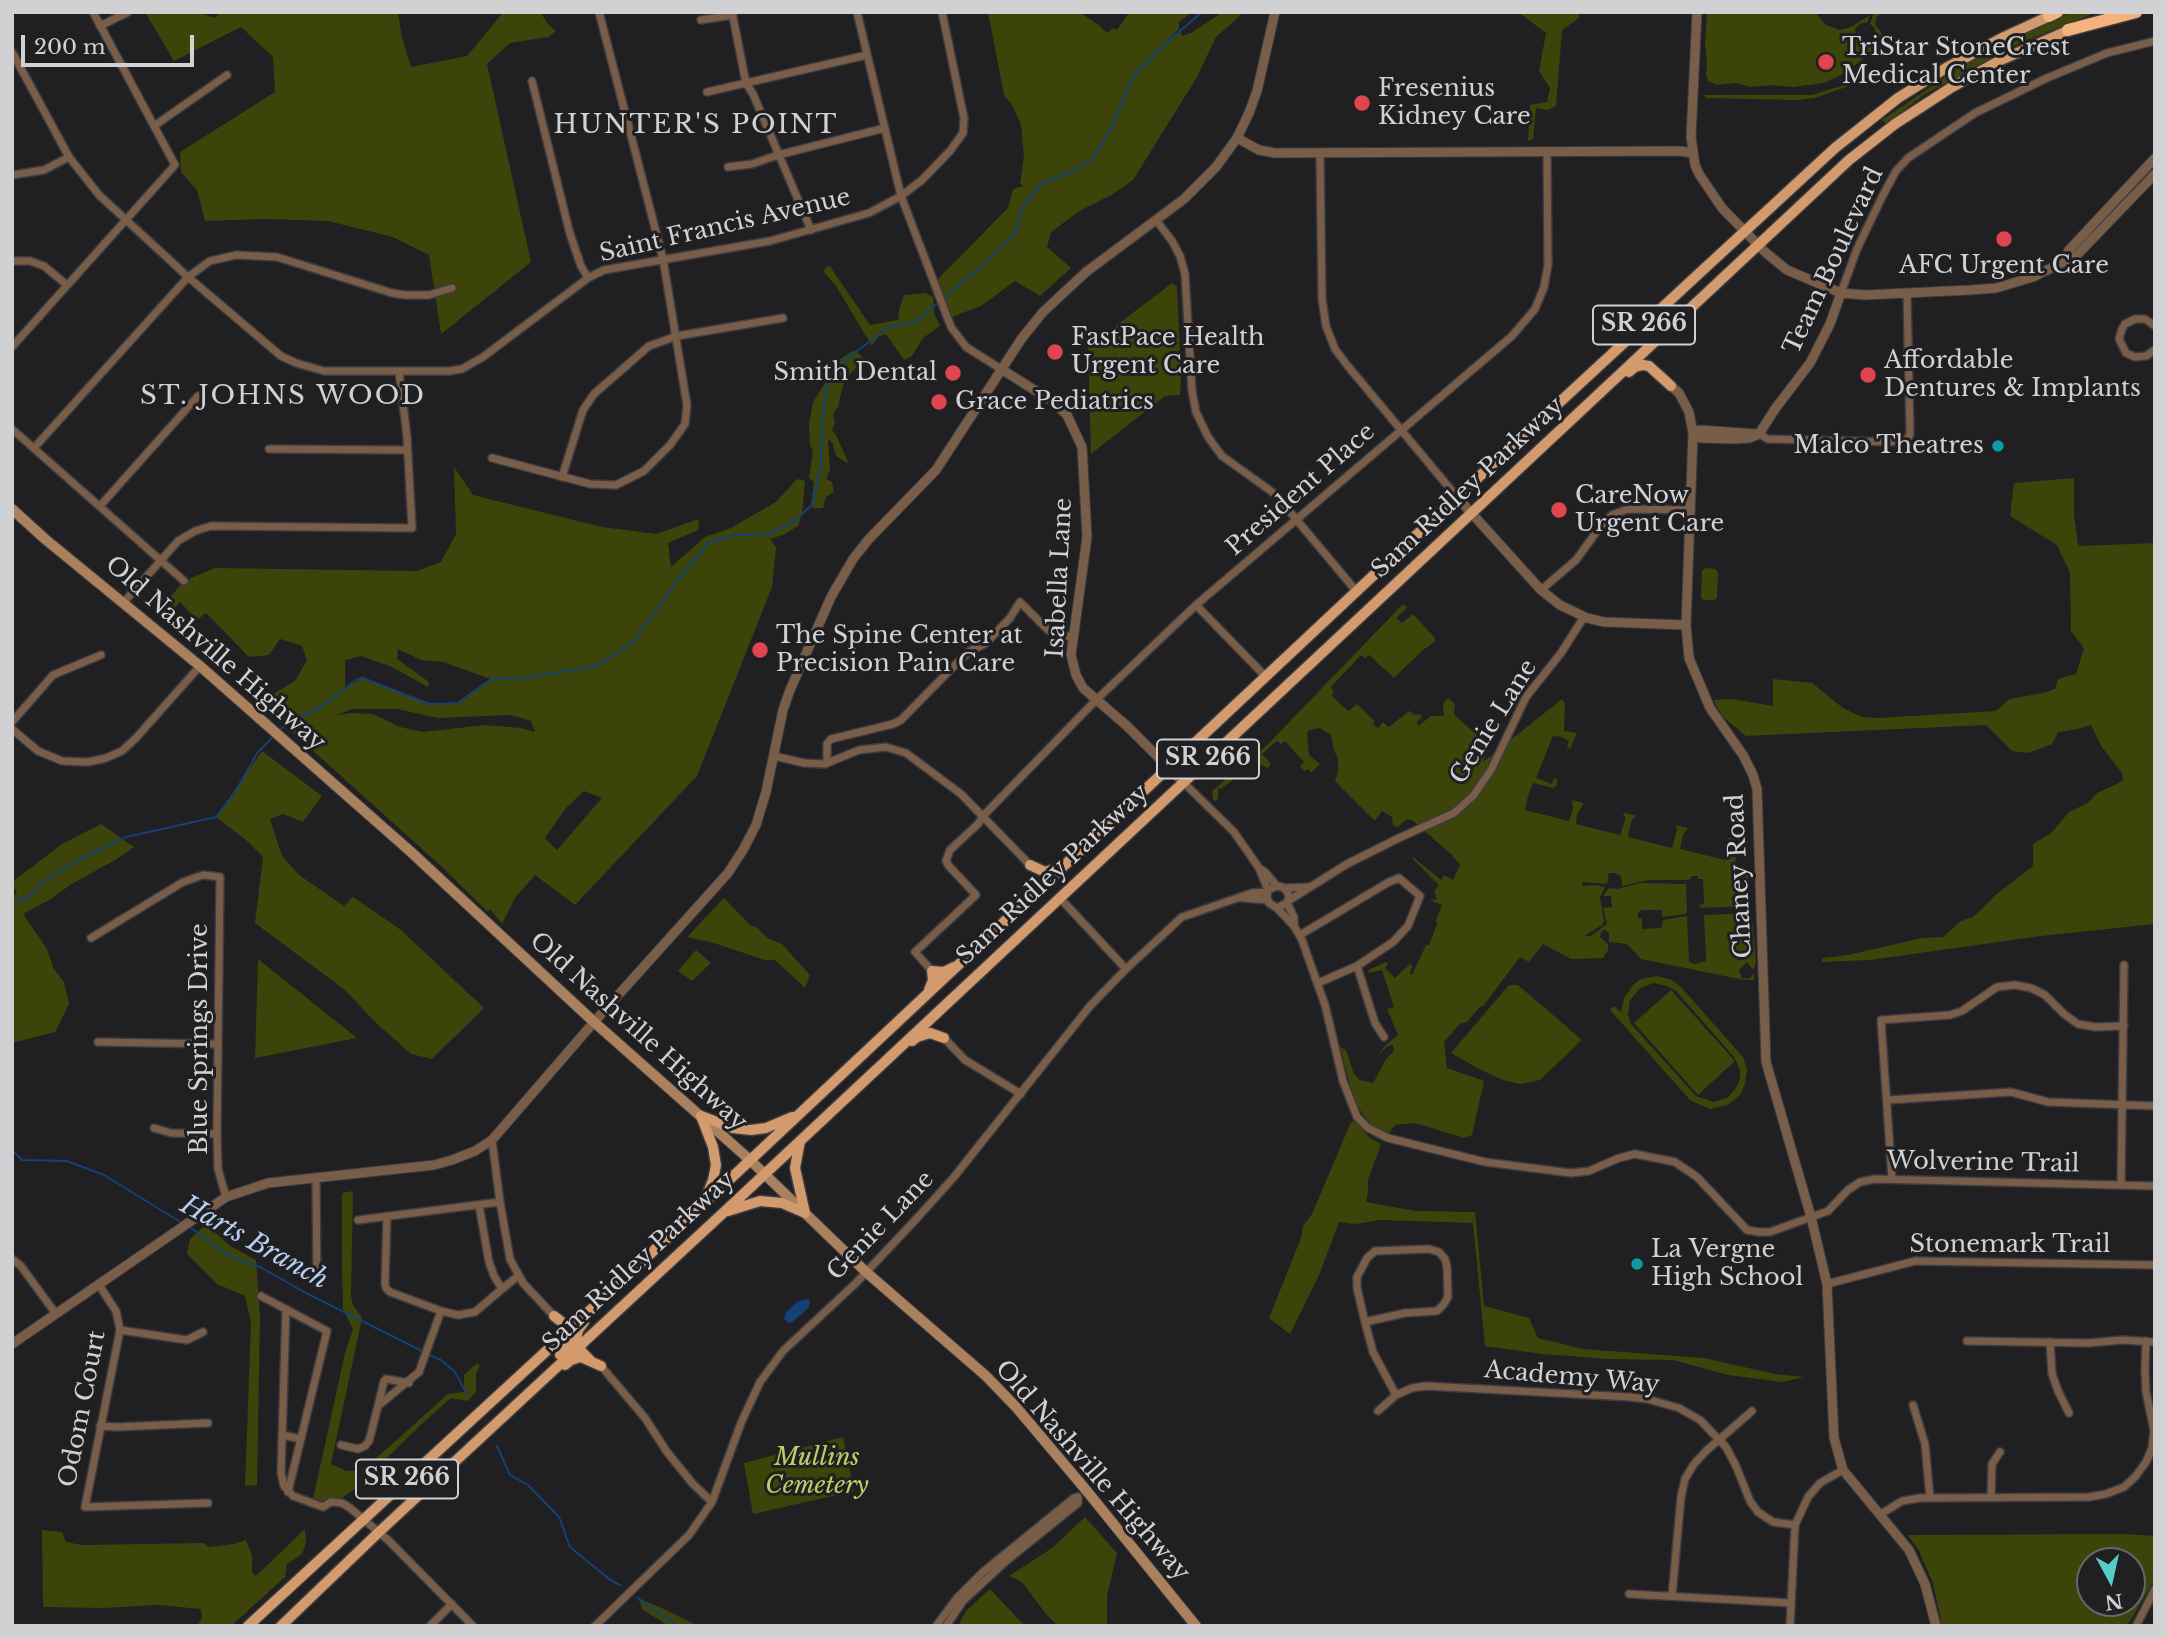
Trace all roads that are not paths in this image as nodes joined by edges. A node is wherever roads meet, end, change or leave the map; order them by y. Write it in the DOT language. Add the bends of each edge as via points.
graph roads {
  1 [pos="93,12"];
  2 [pos="128,12"];
  3 [pos="599,12"];
  4 [pos="857,12"];
  5 [pos="942,12"];
  6 [pos="1275,12"];
  7 [pos="1697,12"];
  8 [pos="2110,12"];
  9 [pos="2136,12"];
  10 [pos="732,14"];
  11 [pos="2054,14"];
  12 [pos="701,20"];
  13 [pos="100,26"];
  14 [pos="2068,30"];
  15 [pos="2155,41"];
  16 [pos="12,52"];
  17 [pos="867,55"];
  18 [pos="227,75"];
  19 [pos="532,81"];
  20 [pos="746,83"];
  21 [pos="707,92"];
  22 [pos="154,126"];
  23 [pos="885,128"];
  24 [pos="1237,138"];
  25 [pos="1547,153"];
  26 [pos="1693,153"];
  27 [pos="1320,154"];
  28 [pos="778,155"];
  29 [pos="69,158"];
  30 [pos="2155,158"];
  31 [pos="728,167"];
  32 [pos="2155,174"];
  33 [pos="12,175"];
  34 [pos="901,196"];
  35 [pos="1156,220"];
  36 [pos="126,221"];
  37 [pos="811,230"];
  38 [pos="1744,232"];
  39 [pos="1757,246"];
  40 [pos="663,258"];
  41 [pos="12,261"];
  42 [pos="2062,263"];
  43 [pos="188,276"];
  44 [pos="588,278"];
  45 [pos="67,285"];
  46 [pos="452,288"];
  47 [pos="1841,293"];
  48 [pos="1907,293"];
  49 [pos="783,318"];
  50 [pos="2155,326"];
  51 [pos="677,336"];
  52 [pos="12,347"];
  53 [pos="2155,350"];
  54 [pos="1001,369"];
  55 [pos="399,371"];
  56 [pos="1671,386"];
  57 [pos="198,397"];
  58 [pos="1568,424"];
  59 [pos="12,429"];
  60 [pos="1400,430"];
  61 [pos="1693,433"];
  62 [pos="1719,435"];
  63 [pos="1764,436"];
  64 [pos="34,448"];
  65 [pos="269,449"];
  66 [pos="407,450"];
  67 [pos="492,458"];
  68 [pos="562,477"];
  69 [pos="1457,497"];
  70 [pos="100,506"];
  71 [pos="12,509"];
  72 [pos="1690,510"];
  73 [pos="1472,514"];
  74 [pos="1295,518"];
  75 [pos="161,561"];
  76 [pos="184,581"];
  77 [pos="1541,590"];
  78 [pos="1357,592"];
  79 [pos="124,602"];
  80 [pos="1196,605"];
  81 [pos="1584,617"];
  82 [pos="1686,625"];
  83 [pos="1073,637"];
  84 [pos="101,655"];
  85 [pos="200,666"];
  86 [pos="1266,677"];
  87 [pos="1096,700"];
  88 [pos="12,722"];
  89 [pos="12,729"];
  90 [pos="774,756"];
  91 [pos="827,762"];
  92 [pos="1169,768"];
  93 [pos="1183,782"];
  94 [pos="984,816"];
  95 [pos="1030,864"];
  96 [pos="1064,866"];
  97 [pos="1259,867"];
  98 [pos="1281,887"];
  99 [pos="1309,887"];
  100 [pos="1268,894"];
  101 [pos="1059,897"];
  102 [pos="1029,898"];
  103 [pos="1288,902"];
  104 [pos="1277,908"];
  105 [pos="1294,926"];
  106 [pos="1300,935"];
  107 [pos="91,938"];
  108 [pos="2124,965"];
  109 [pos="957,966"];
  110 [pos="1357,967"];
  111 [pos="1126,969"];
  112 [pos="932,971"];
  113 [pos="1318,984"];
  114 [pos="926,996"];
  115 [pos="940,1009"];
  116 [pos="594,1022"];
  117 [pos="2124,1026"];
  118 [pos="1384,1037"];
  119 [pos="944,1038"];
  120 [pos="97,1042"];
  121 [pos="218,1044"];
  122 [pos="892,1054"];
  123 [pos="1021,1094"];
  124 [pos="1888,1100"];
  125 [pos="2123,1105"];
  126 [pos="2155,1106"];
  127 [pos="798,1115"];
  128 [pos="701,1116"];
  129 [pos="154,1128"];
  130 [pos="216,1134"];
  131 [pos="492,1140"];
  132 [pos="800,1140"];
  133 [pos="750,1160"];
  134 [pos="763,1174"];
  135 [pos="316,1178"];
  136 [pos="1892,1179"];
  137 [pos="2121,1185"];
  138 [pos="2155,1186"];
  139 [pos="226,1197"];
  140 [pos="500,1202"];
  141 [pos="703,1204"];
  142 [pos="479,1205"];
  143 [pos="805,1213"];
  144 [pos="722,1214"];
  145 [pos="387,1216"];
  146 [pos="1811,1217"];
  147 [pos="358,1220"];
  148 [pos="12,1259"];
  149 [pos="2155,1265"];
  150 [pos="635,1268"];
  151 [pos="866,1272"];
  152 [pos="518,1276"];
  153 [pos="317,1284"];
  154 [pos="1827,1284"];
  155 [pos="99,1285"];
  156 [pos="502,1289"];
  157 [pos="261,1296"];
  158 [pos="286,1309"];
  159 [pos="441,1311"];
  160 [pos="56,1314"];
  161 [pos="554,1316"];
  162 [pos="1365,1322"];
  163 [pos="120,1330"];
  164 [pos="203,1332"];
  165 [pos="567,1332"];
  166 [pos="594,1332"];
  167 [pos="1968,1341"];
  168 [pos="2150,1341"];
  169 [pos="556,1342"];
  170 [pos="2050,1342"];
  171 [pos="12,1344"];
  172 [pos="579,1346"];
  173 [pos="596,1364"];
  174 [pos="409,1383"];
  175 [pos="1396,1395"];
  176 [pos="1913,1405"];
  177 [pos="378,1406"];
  178 [pos="1378,1411"];
  179 [pos="1752,1411"];
  180 [pos="507,1413"];
  181 [pos="2069,1413"];
  182 [pos="208,1423"];
  183 [pos="100,1426"];
  184 [pos="282,1435"];
  185 [pos="1719,1438"];
  186 [pos="301,1439"];
  187 [pos="341,1445"];
  188 [pos="2000,1452"];
  189 [pos="282,1454"];
  190 [pos="297,1457"];
  191 [pos="1843,1470"];
  192 [pos="289,1492"];
  193 [pos="1930,1498"];
  194 [pos="1992,1498"];
  195 [pos="712,1502"];
  196 [pos="208,1503"];
  197 [pos="1881,1514"];
  198 [pos="363,1520"];
  199 [pos="1795,1525"];
  200 [pos="379,1531"];
  201 [pos="2155,1589"];
  202 [pos="1629,1594"];
  203 [pos="1672,1596"];
  204 [pos="1791,1603"];
  205 [pos="452,1604"];
  206 [pos="248,1626"];
  207 [pos="281,1626"];
  208 [pos="430,1626"];
  209 [pos="473,1626"];
  210 [pos="595,1626"];
  211 [pos="936,1626"];
  212 [pos="946,1626"];
  213 [pos="1196,1626"];
  214 [pos="1790,1626"];
  215 [pos="1936,1626"];
  216 [pos="2136,1626"];
  1 -- 13 [label="street"];
  2 -- 13 [label="street"];
  3 -- 40 [label="street"];
  4 -- 17 [label="street"];
  5 -- 34 [label="street, Saint Francis Avenue" via="963,132 922,180"];
  6 -- 24 [label="street" via="1257,91"];
  7 -- 26 [label="street"];
  8 -- 14 [label="main road, Sam Ridley Parkway / SR 266"];
  9 -- 14 [label="highway"];
  10 -- 12 [label="street"];
  10 -- 20 [label="street"];
  11 -- 38 [label="main road, Sam Ridley Parkway / SR 266" via="1945,68 1898,98 1835,148"];
  13 -- 22 [label="street"];
  14 -- 39 [label="main road, Sam Ridley Parkway / SR 266" via="2001,60 1895,124"];
  15 -- 47 [label="street, Team Boulevard" via="2107,53 2047,78 1975,113 1908,158 1895,171 1882,197"];
  16 -- 29 [label="street, Saint Francis Avenue"];
  17 -- 20 [label="street"];
  17 -- 23 [label="street"];
  18 -- 22 [label="street"];
  19 -- 44 [label="street" via="570,234"];
  20 -- 21 [label="street"];
  20 -- 28 [label="street"];
  22 -- 36 [label="street" via="175,165"];
  23 -- 28 [label="street"];
  23 -- 34 [label="street"];
  24 -- 27 [label="street" via="1259,150"];
  24 -- 35 [label="street" via="1200,184"];
  25 -- 26 [label="street"];
  25 -- 27 [label="street"];
  25 -- 60 [label="street, President Place" via="1548,265 1535,309 1512,336"];
  26 -- 38 [label="street" via="1711,194"];
  27 -- 60 [label="street" via="1326,326 1346,365"];
  28 -- 31 [label="street"];
  28 -- 37 [label="street"];
  29 -- 33 [label="street" via="44,170"];
  29 -- 36 [label="street, Saint Francis Avenue"];
  30 -- 42 [label="street"];
  32 -- 42 [label="street" via="2076,256"];
  34 -- 37 [label="street, Saint Francis Avenue" via="869,213"];
  34 -- 54 [label="street" via="951,327 966,347"];
  35 -- 54 [label="street" via="1064,290"];
  35 -- 74 [label="street" via="1176,249 1185,274 1196,412 1222,456 1276,494"];
  36 -- 43 [label="street, Saint Francis Avenue"];
  36 -- 45 [label="street"];
  37 -- 40 [label="street, Saint Francis Avenue"];
  38 -- 39 [label="street"];
  38 -- 69 [label="main road, Sam Ridley Parkway / SR 266"];
  39 -- 47 [label="street" via="1787,270"];
  39 -- 58 [label="main road, Sam Ridley Parkway / SR 266"];
  40 -- 44 [label="street, Saint Francis Avenue"];
  40 -- 51 [label="street"];
  41 -- 45 [label="street" via="44,265"];
  42 -- 48 [label="street" via="2033,278 1996,288"];
  43 -- 46 [label="street" via="218,258 264,256 392,293 429,295"];
  43 -- 55 [label="street, Saint Francis Avenue" via="261,340 296,363 324,371"];
  43 -- 64 [label="street"];
  44 -- 55 [label="street, Saint Francis Avenue" via="473,364 449,371"];
  45 -- 52 [label="street"];
  47 -- 48 [label="street"];
  47 -- 63 [label="street, Team Boulevard" via="1810,363 1775,409"];
  48 -- 63 [label="street" via="1908,439"];
  49 -- 51 [label="street"];
  50 -- 53 [label="street" via="2135,319 2125,324 2119,339 2126,353 2135,357"];
  51 -- 68 [label="street" via="649,346 594,394 583,410"];
  51 -- 68 [label="street" via="687,405 685,424 670,445 644,471 623,483 608,486"];
  54 -- 83 [label="street, Isabella Lane" via="1067,415 1083,447 1087,537"];
  54 -- 90 [label="street" via="936,470 868,540 843,574 790,690"];
  55 -- 66 [label="street"];
  56 -- 58 [label="main road" via="1649,366 1638,365"];
  56 -- 61 [label="street, Chaney Road" via="1689,412"];
  57 -- 70 [label="street"];
  58 -- 73 [label="main road, Sam Ridley Parkway / SR 266"];
  59 -- 64 [label="street"];
  60 -- 69 [label="street"];
  60 -- 74 [label="street, President Place"];
  61 -- 62 [label="street" via="1700,430"];
  61 -- 72 [label="street, Chaney Road"];
  62 -- 63 [label="street"];
  62 -- 63 [label="street" via="1733,439"];
  64 -- 70 [label="street"];
  65 -- 66 [label="street"];
  66 -- 75 [label="street" via="412,528 211,526 178,541"];
  67 -- 68 [label="street"];
  69 -- 73 [label="street"];
  69 -- 78 [label="main road, Sam Ridley Parkway / SR 266"];
  70 -- 75 [label="street"];
  71 -- 79 [label="main road, Old Nashville Highway"];
  72 -- 77 [label="street" via="1628,509 1612,515 1576,560"];
  72 -- 82 [label="street, Chaney Road"];
  73 -- 77 [label="street"];
  73 -- 93 [label="main road, Sam Ridley Parkway / SR 266"];
  74 -- 78 [label="street"];
  74 -- 80 [label="street, President Place"];
  75 -- 76 [label="street"];
  75 -- 79 [label="street"];
  77 -- 81 [label="street"];
  78 -- 86 [label="main road, Sam Ridley Parkway / SR 266"];
  79 -- 85 [label="main road, Old Nashville Highway"];
  80 -- 86 [label="street"];
  80 -- 87 [label="street, President Place"];
  81 -- 82 [label="street"];
  81 -- 99 [label="street, Genie Lane" via="1526,697 1473,796 1454,813"];
  82 -- 146 [label="street, Chaney Road" via="1689,658 1710,708 1743,755 1757,789 1766,1062"];
  83 -- 87 [label="street, Isabella Lane" via="1072,666 1083,688"];
  83 -- 91 [label="street" via="1048,630 1020,602 986,643 970,651 901,720 831,739"];
  84 -- 88 [label="street" via="53,675"];
  85 -- 89 [label="street" via="136,738 106,758 62,761 38,751"];
  85 -- 116 [label="main road, Old Nashville Highway"];
  86 -- 92 [label="main road, Sam Ridley Parkway / SR 266"];
  87 -- 92 [label="street, Isabella Lane"];
  87 -- 94 [label="street, President Place"];
  90 -- 91 [label="street" via="804,763"];
  90 -- 116 [label="street" via="756,825 728,873"];
  91 -- 94 [label="street" via="859,750 886,747 906,753"];
  92 -- 93 [label="street, Isabella Lane"];
  92 -- 96 [label="main road, Sam Ridley Parkway / SR 266"];
  93 -- 97 [label="street" via="1234,832"];
  93 -- 101 [label="main road, Sam Ridley Parkway / SR 266"];
  94 -- 95 [label="street"];
  94 -- 112 [label="street" via="947,854 948,865 976,895 915,952"];
  95 -- 96 [label="main road" via="1045,872"];
  95 -- 102 [label="main road" via="1035,883"];
  96 -- 102 [label="main road, Sam Ridley Parkway / SR 266"];
  97 -- 98 [label="street"];
  97 -- 100 [label="street"];
  98 -- 99 [label="street, Genie Lane"];
  98 -- 100 [label="street, Genie Lane"];
  98 -- 103 [label="street, Wolverine Trail"];
  99 -- 103 [label="street, Genie Lane"];
  100 -- 104 [label="street, Wolverine Trail"];
  100 -- 111 [label="street, Genie Lane" via="1252,893 1186,914"];
  101 -- 111 [label="street"];
  101 -- 115 [label="main road, Sam Ridley Parkway / SR 266"];
  102 -- 109 [label="main road, Sam Ridley Parkway / SR 266"];
  103 -- 104 [label="street, Genie Lane"];
  103 -- 105 [label="street, Wolverine Trail"];
  104 -- 105 [label="street, Wolverine Trail"];
  105 -- 106 [label="street, Wolverine Trail"];
  106 -- 110 [label="street" via="1399,878 1420,896 1408,926"];
  106 -- 113 [label="street, Wolverine Trail"];
  107 -- 121 [label="street, Blue Springs Drive" via="183,882 203,875 220,877"];
  108 -- 117 [label="street"];
  109 -- 112 [label="main road"];
  109 -- 114 [label="main road, Sam Ridley Parkway / SR 266"];
  110 -- 113 [label="street"];
  110 -- 118 [label="street"];
  111 -- 123 [label="street, Genie Lane" via="1090,1006"];
  112 -- 114 [label="main road"];
  113 -- 146 [label="street, Wolverine Trail" via="1357,1117 1388,1138 1485,1162 1571,1173 1635,1154 1648,1155 1675,1161 1697,1177 1747,1230 1770,1232"];
  114 -- 127 [label="main road, Sam Ridley Parkway / SR 266"];
  115 -- 119 [label="main road" via="937,1023"];
  115 -- 122 [label="main road, Sam Ridley Parkway / SR 266"];
  116 -- 128 [label="main road, Old Nashville Highway"];
  116 -- 131 [label="street"];
  117 -- 124 [label="street" via="2078,1024 2045,995 2015,985 1997,987 1950,1015 1881,1020"];
  117 -- 125 [label="street"];
  119 -- 122 [label="main road" via="930,1033 917,1037"];
  119 -- 123 [label="street" via="965,1060"];
  120 -- 121 [label="street"];
  121 -- 130 [label="street, Blue Springs Drive"];
  122 -- 132 [label="main road, Sam Ridley Parkway / SR 266"];
  123 -- 151 [label="street, Genie Lane" via="954,1177"];
  124 -- 125 [label="street" via="2011,1092 2048,1102"];
  124 -- 136 [label="street"];
  125 -- 126 [label="street"];
  125 -- 137 [label="street"];
  127 -- 128 [label="main road" via="751,1130"];
  127 -- 133 [label="main road, Sam Ridley Parkway / SR 266"];
  128 -- 133 [label="main road, Old Nashville Highway"];
  128 -- 141 [label="main road" via="716,1165"];
  129 -- 130 [label="street"];
  130 -- 139 [label="street, Blue Springs Drive" via="218,1169"];
  131 -- 135 [label="street" via="443,1163"];
  131 -- 140 [label="street"];
  132 -- 134 [label="main road, Sam Ridley Parkway / SR 266"];
  132 -- 143 [label="main road" via="795,1168"];
  133 -- 134 [label="main road, Old Nashville Highway"];
  133 -- 141 [label="main road, Sam Ridley Parkway / SR 266"];
  134 -- 143 [label="main road, Old Nashville Highway"];
  134 -- 144 [label="main road, Sam Ridley Parkway / SR 266"];
  135 -- 139 [label="street" via="255,1186"];
  135 -- 153 [label="street"];
  136 -- 137 [label="street, Wolverine Trail"];
  136 -- 146 [label="street, Wolverine Trail" via="1860,1182 1828,1211"];
  137 -- 138 [label="street, Wolverine Trail"];
  139 -- 155 [label="street"];
  140 -- 142 [label="street"];
  140 -- 152 [label="street" via="506,1248"];
  141 -- 150 [label="main road, Sam Ridley Parkway / SR 266"];
  142 -- 145 [label="street"];
  142 -- 156 [label="street" via="489,1262"];
  143 -- 144 [label="main road" via="782,1203 760,1201"];
  143 -- 151 [label="main road, Old Nashville Highway"];
  144 -- 166 [label="main road, Sam Ridley Parkway / SR 266"];
  145 -- 147 [label="street"];
  145 -- 159 [label="street" via="387,1288"];
  146 -- 154 [label="street, Chaney Road"];
  148 -- 160 [label="street"];
  149 -- 154 [label="street, Stonemark Trail" via="1915,1261"];
  150 -- 165 [label="main road, Sam Ridley Parkway / SR 266"];
  150 -- 172 [label="main road" via="636,1273 580,1326 576,1335"];
  151 -- 195 [label="street, Genie Lane" via="783,1351 760,1381"];
  151 -- 213 [label="main road, Old Nashville Highway" via="1016,1407"];
  152 -- 156 [label="street"];
  152 -- 161 [label="street"];
  154 -- 191 [label="street, Chaney Road" via="1834,1438"];
  155 -- 160 [label="street"];
  155 -- 163 [label="street, Odom Court" via="116,1311"];
  156 -- 159 [label="street" via="475,1312 457,1315"];
  157 -- 158 [label="street"];
  158 -- 184 [label="street"];
  158 -- 186 [label="street" via="327,1331"];
  159 -- 174 [label="street" via="426,1359"];
  160 -- 171 [label="street"];
  161 -- 165 [label="main road"];
  161 -- 169 [label="main road" via="559,1327"];
  162 -- 162 [label="street" via="1357,1277 1367,1258 1375,1251 1439,1252 1447,1267 1448,1297 1437,1311 1405,1312"];
  162 -- 175 [label="street" via="1373,1352"];
  163 -- 164 [label="street" via="187,1340"];
  163 -- 183 [label="street, Odom Court"];
  165 -- 169 [label="main road, Sam Ridley Parkway / SR 266"];
  165 -- 180 [label="main road" via="570,1340 565,1351 510,1404"];
  166 -- 172 [label="main road, Sam Ridley Parkway / SR 266"];
  166 -- 173 [label="main road" via="590,1348"];
  167 -- 170 [label="street"];
  168 -- 170 [label="street"];
  168 -- 194 [label="street" via="2146,1392 2154,1431 2152,1448 2135,1477 2124,1487 2098,1496"];
  169 -- 198 [label="main road, Sam Ridley Parkway / SR 266"];
  170 -- 181 [label="street" via="2052,1374"];
  172 -- 173 [label="main road"];
  172 -- 180 [label="main road, Sam Ridley Parkway / SR 266"];
  173 -- 180 [label="main road" via="581,1357 571,1360"];
  173 -- 195 [label="street"];
  174 -- 177 [label="street"];
  174 -- 177 [label="street" via="386,1378"];
  175 -- 178 [label="street, Academy Way"];
  175 -- 185 [label="street, Academy Way" via="1426,1386 1647,1399 1679,1408"];
  176 -- 193 [label="street" via="1925,1444"];
  177 -- 187 [label="street" via="365,1446"];
  179 -- 185 [label="street"];
  180 -- 200 [label="main road, Sam Ridley Parkway / SR 266"];
  182 -- 183 [label="street"];
  183 -- 196 [label="street, Odom Court" via="85,1507"];
  184 -- 186 [label="street"];
  184 -- 189 [label="street"];
  185 -- 199 [label="street, Academy Way" via="1758,1512 1773,1521"];
  185 -- 203 [label="street" via="1685,1479"];
  186 -- 190 [label="street"];
  188 -- 194 [label="street" via="1992,1464"];
  189 -- 190 [label="street"];
  189 -- 192 [label="street" via="281,1473"];
  190 -- 192 [label="street"];
  191 -- 197 [label="street"];
  191 -- 199 [label="street" via="1808,1497"];
  192 -- 198 [label="street" via="323,1507 342,1503"];
  193 -- 194 [label="street"];
  193 -- 197 [label="street" via="1902,1502"];
  195 -- 210 [label="street, Genie Lane" via="689,1535"];
  197 -- 215 [label="street" via="1909,1550"];
  198 -- 200 [label="street"];
  198 -- 206 [label="main road, Sam Ridley Parkway / SR 266"];
  199 -- 204 [label="street"];
  200 -- 205 [label="street"];
  200 -- 207 [label="main road, Sam Ridley Parkway / SR 266"];
  201 -- 216 [label="street"];
  202 -- 203 [label="street"];
  203 -- 204 [label="street"];
  204 -- 214 [label="street"];
  205 -- 208 [label="street"];
  205 -- 209 [label="street"];
  211 -- 212 [label="street" via="983,1572 1078,1497 1078,1503 963,1601"];
}
